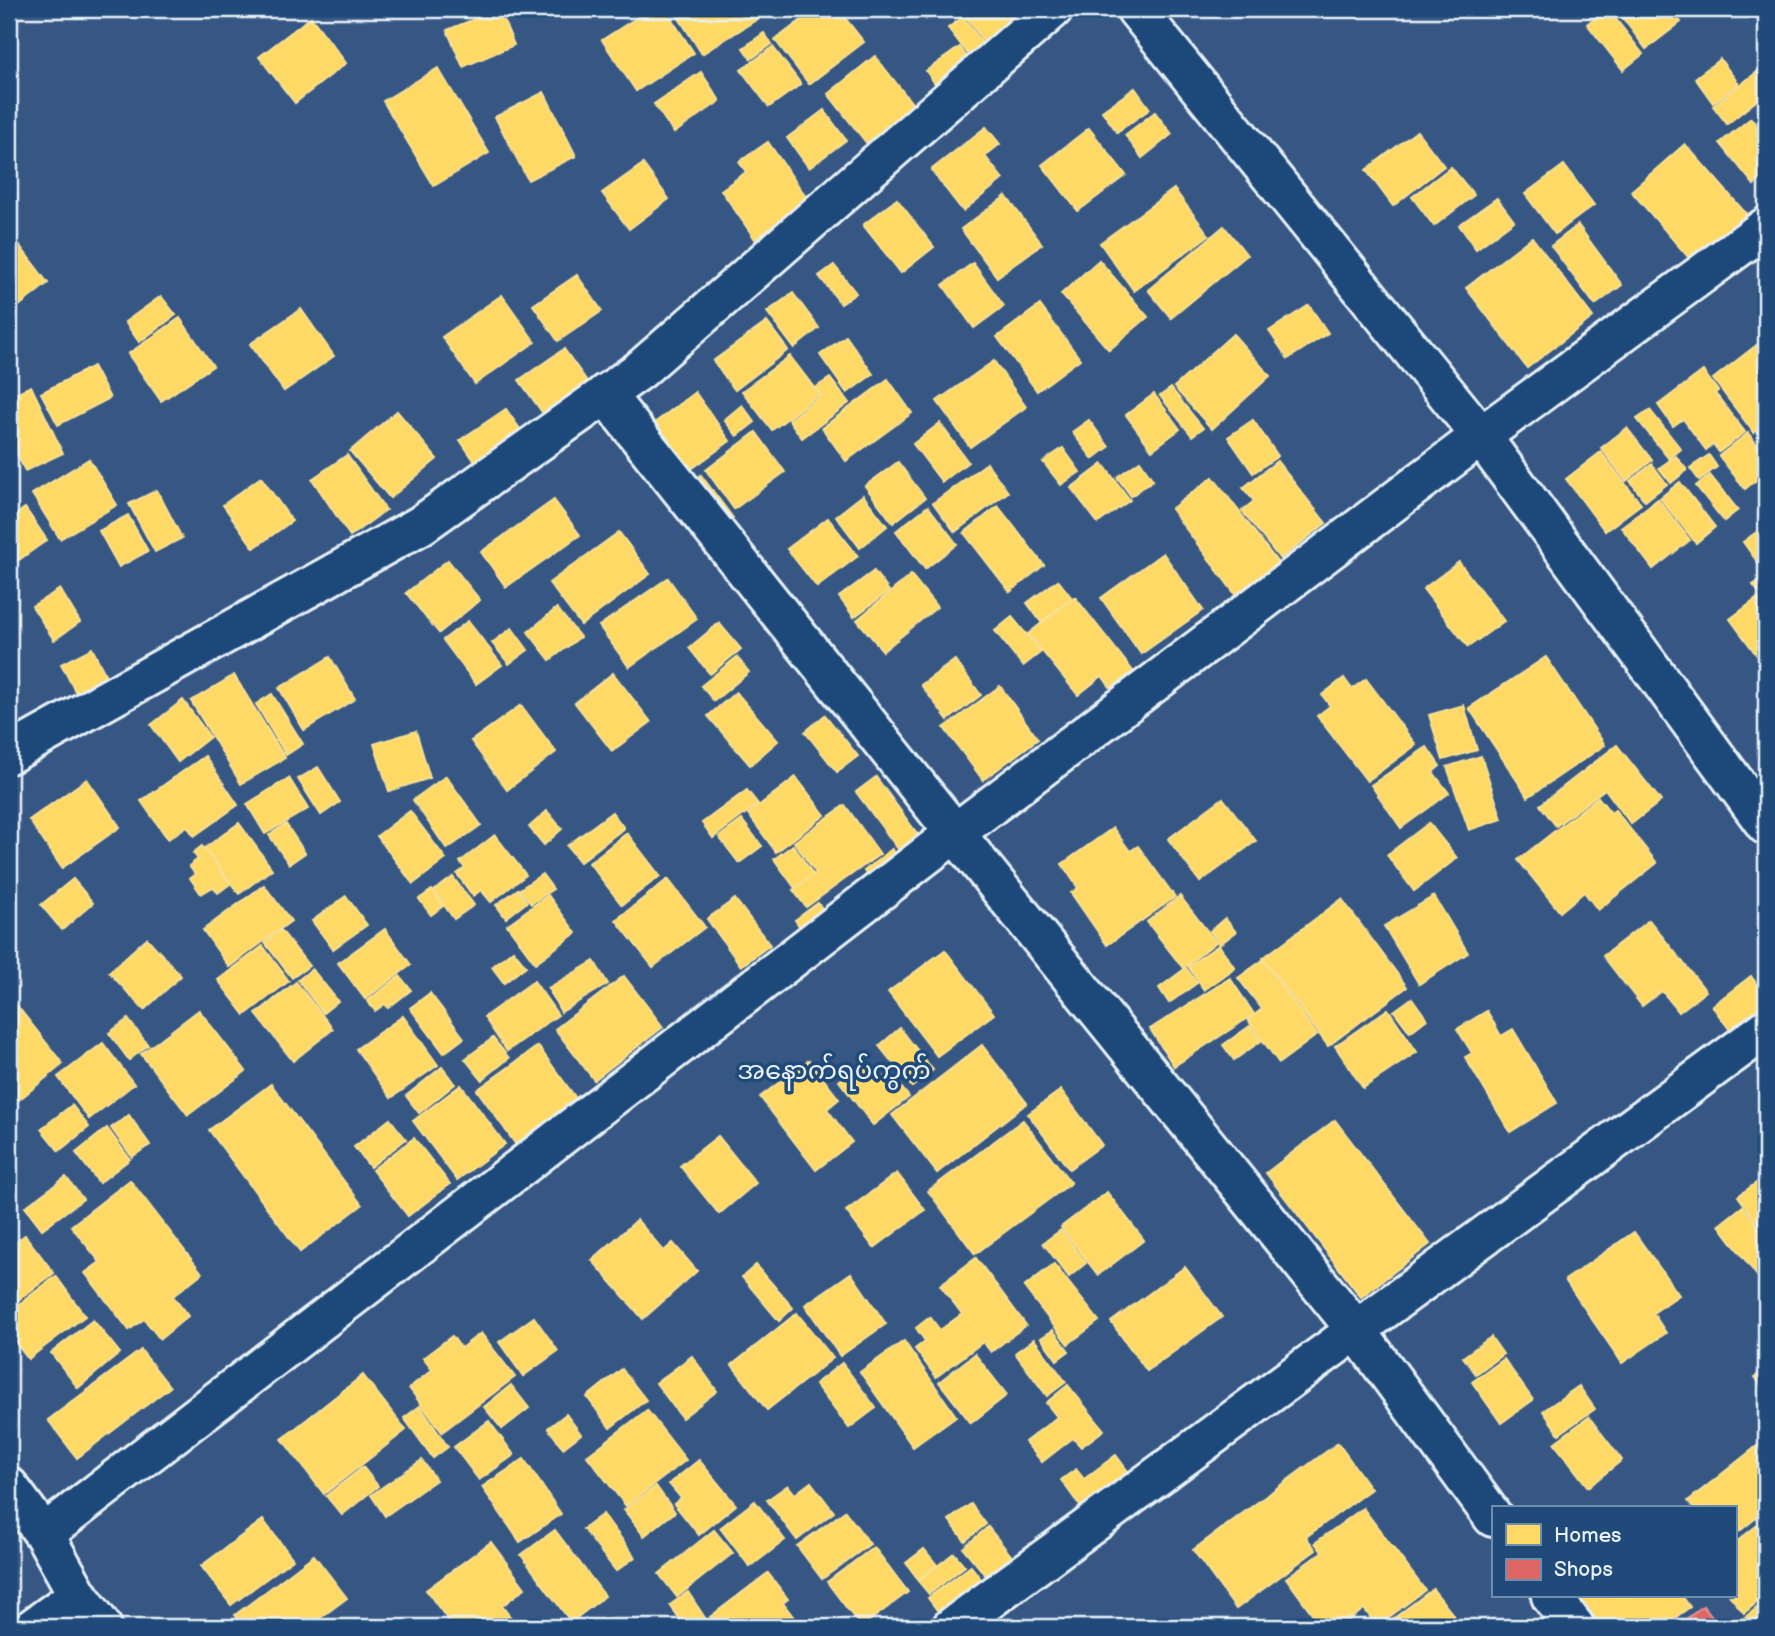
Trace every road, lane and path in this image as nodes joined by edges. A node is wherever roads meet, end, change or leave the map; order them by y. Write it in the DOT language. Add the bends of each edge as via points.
graph roads {
  1 [pos="1054,9"];
  2 [pos="1136,9"];
  3 [pos="1766,227"];
  4 [pos="605,394"];
  5 [pos="1481,436"];
  6 [pos="9,754"];
  7 [pos="1766,825"];
  8 [pos="955,833"];
  9 [pos="1766,1029"];
  10 [pos="1357,1331"];
  11 [pos="9,1487"];
  12 [pos="1492,1516"];
  13 [pos="44,1534"];
  14 [pos="78,1595"];
  15 [pos="1553,1598"];
  16 [pos="34,1627"];
  17 [pos="102,1627"];
  18 [pos="952,1627"];
  19 [pos="1575,1627"];
  1 -- 4 [label="main road" via="640,370"];
  2 -- 5 [label="main road"];
  3 -- 5 [label="main road"];
  4 -- 6 [label="main road" via="421,525"];
  4 -- 8 [label="main road"];
  5 -- 7 [label="main road"];
  5 -- 8 [label="main road"];
  8 -- 10 [label="main road"];
  8 -- 13 [label="main road"];
  9 -- 10 [label="main road"];
  10 -- 12 [label="main road"];
  10 -- 18 [label="main road"];
  11 -- 13 [label="main road"];
  13 -- 14 [label="main road"];
  14 -- 16 [label="main road"];
  14 -- 17 [label="main road"];
  15 -- 19 [label="main road"];
}
